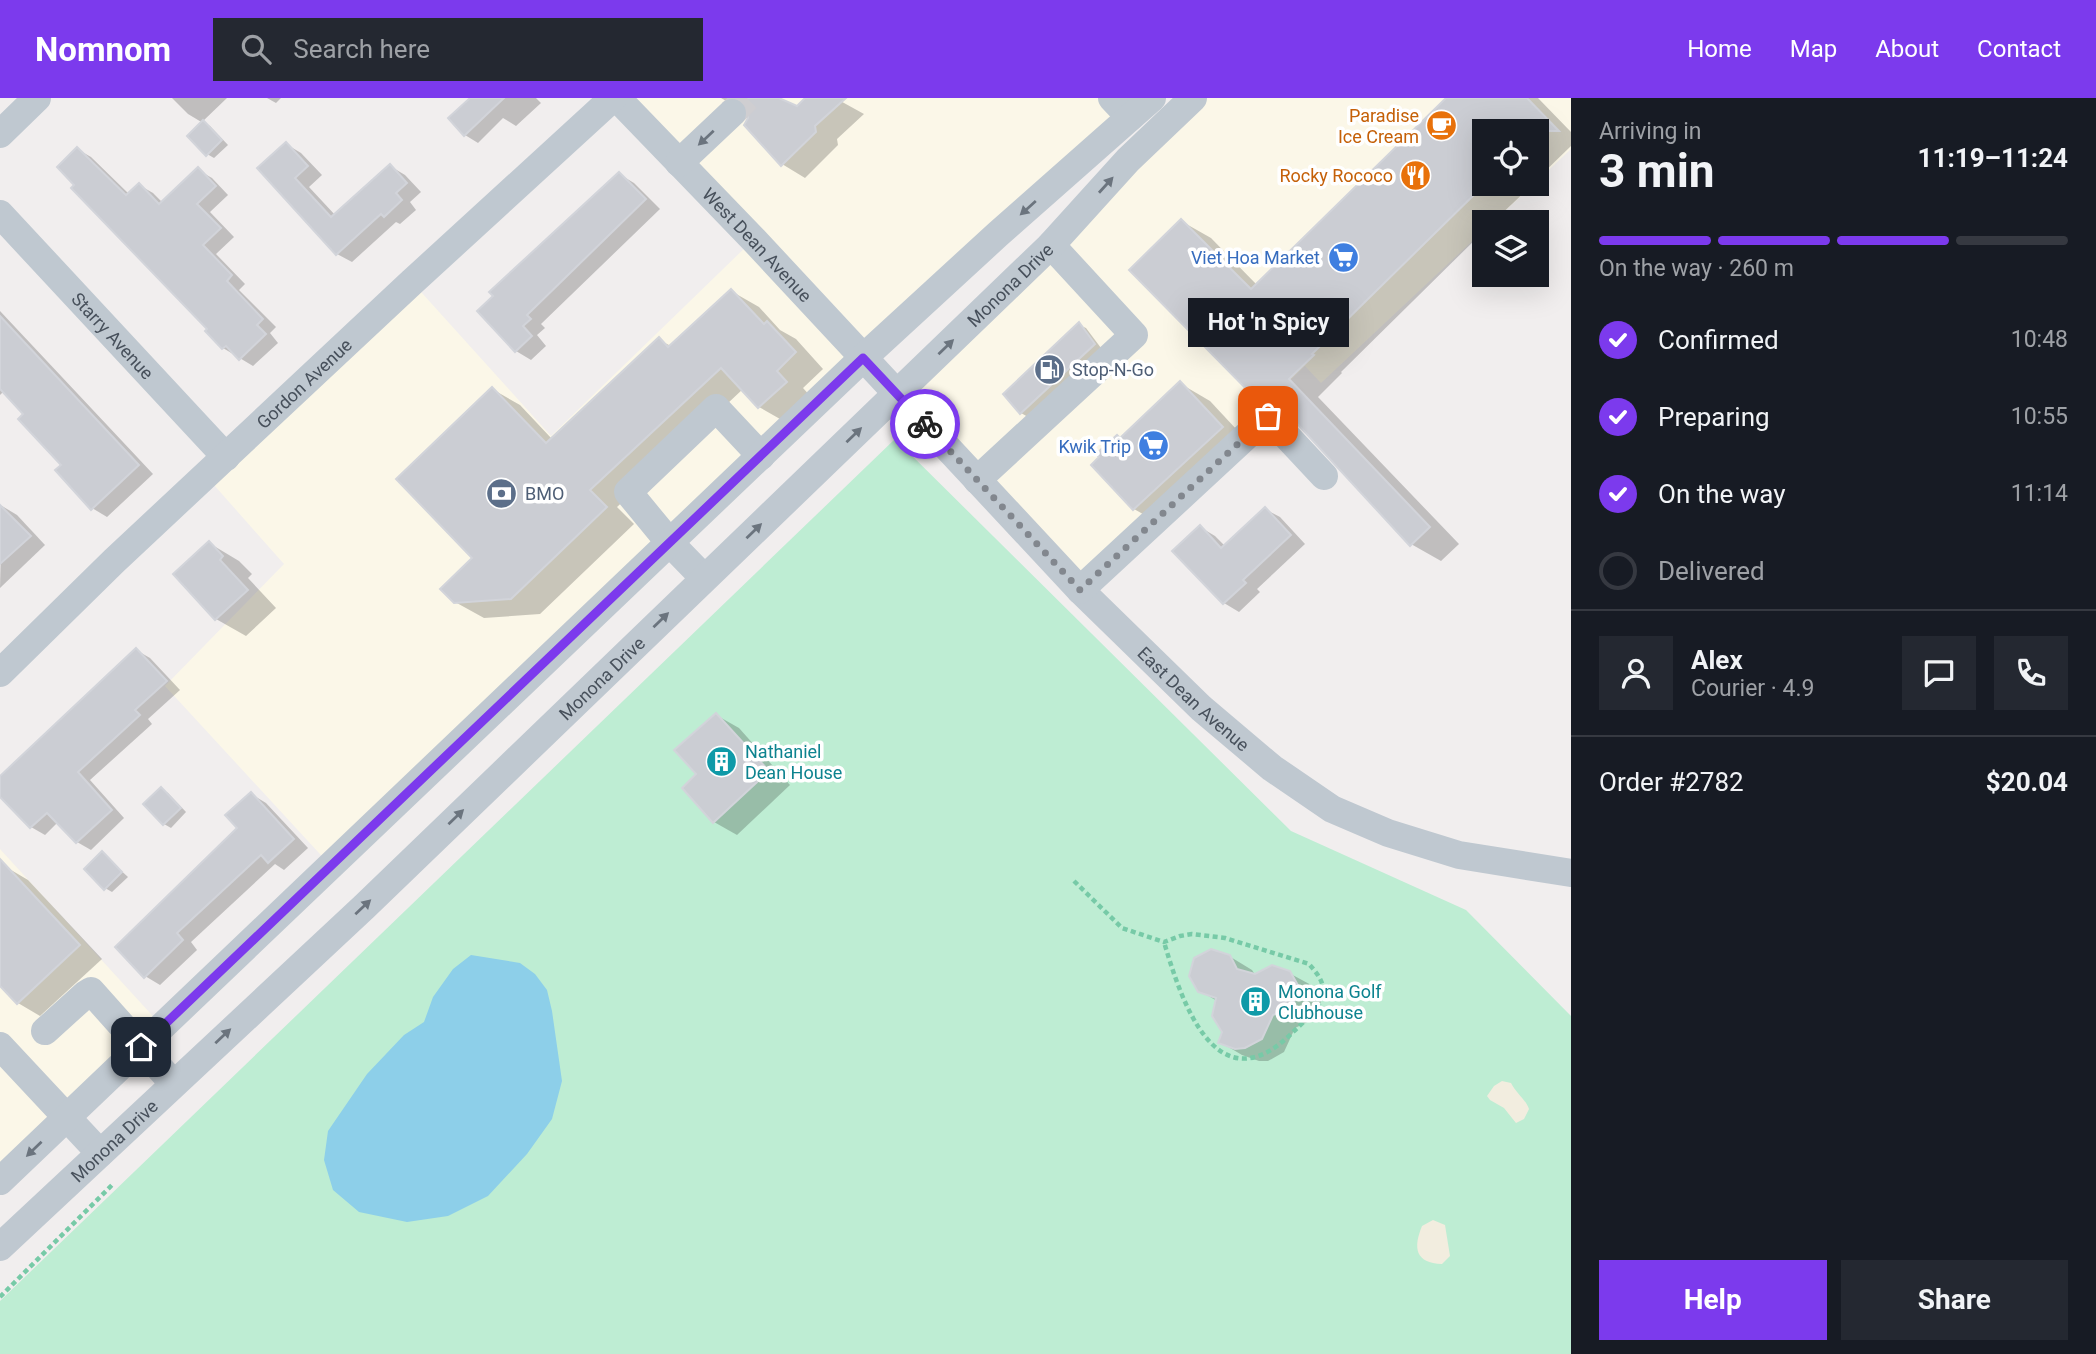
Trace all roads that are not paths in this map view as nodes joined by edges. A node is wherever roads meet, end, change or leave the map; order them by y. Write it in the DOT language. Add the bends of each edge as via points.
graph roads {
  1 [pos="37,98"];
  2 [pos="615,98"];
  3 [pos="1153,98"];
  4 [pos="1193,98"];
  5 [pos="1121,108"];
  6 [pos="732,113"];
  7 [pos="0,134"];
  8 [pos="679,163"];
  9 [pos="0,214"];
  10 [pos="1051,245"];
  11 [pos="863,358"];
  12 [pos="896,394"];
  13 [pos="761,456"];
  14 [pos="226,457"];
  15 [pos="1324,476"];
  16 [pos="977,480"];
  17 [pos="670,542"];
  18 [pos="704,578"];
  19 [pos="1080,590"];
  20 [pos="0,673"];
  21 [pos="1571,873"];
  22 [pos="45,1031"];
  23 [pos="0,1046"];
  24 [pos="141,1047"];
  25 [pos="173,1083"];
  26 [pos="66,1118"];
  27 [pos="100,1153"];
  28 [pos="0,1181"];
  29 [pos="1,1246"];
  1 -- 7 [label="street"];
  2 -- 8 [label="street, West Dean Avenue"];
  2 -- 14 [label="street, Gordon Avenue"];
  3 -- 5 [label="street"];
  10 -- 4 [label="street, Monona Drive, one-way" via="1128,160"];
  5 -- 11 [label="street, one-way" via="998,233"];
  6 -- 8 [label="street, one-way"];
  8 -- 11 [label="street, West Dean Avenue"];
  9 -- 14 [label="street, Starry Avenue"];
  12 -- 10 [label="street, Monona Drive, one-way"];
  10 -- 16 [label="street" via="1134,335"];
  11 -- 12 [label="street, West Dean Avenue"];
  11 -- 13 [label="street"];
  12 -- 16 [label="street, East Dean Avenue"];
  18 -- 12 [label="street, Monona Drive, one-way"];
  13 -- 17 [label="street"];
  13 -- 17 [label="street" via="716,408 706,417 628,492"];
  14 -- 20 [label="street, Gordon Avenue"];
  15 -- 19 [label="street" via="1268,416"];
  16 -- 19 [label="street, East Dean Avenue"];
  17 -- 18 [label="street"];
  17 -- 24 [label="street"];
  25 -- 18 [label="street, Monona Drive, one-way" via="364,907"];
  19 -- 21 [label="street, East Dean Avenue" via="1201,708 1272,768 1332,809 1458,855"];
  22 -- 24 [label="street" via="91,991"];
  23 -- 26 [label="street"];
  24 -- 25 [label="street"];
  24 -- 26 [label="street"];
  25 -- 27 [label="street, Monona Drive"];
  26 -- 27 [label="street"];
  26 -- 28 [label="street, one-way"];
  27 -- 29 [label="street, Monona Drive"];
}
